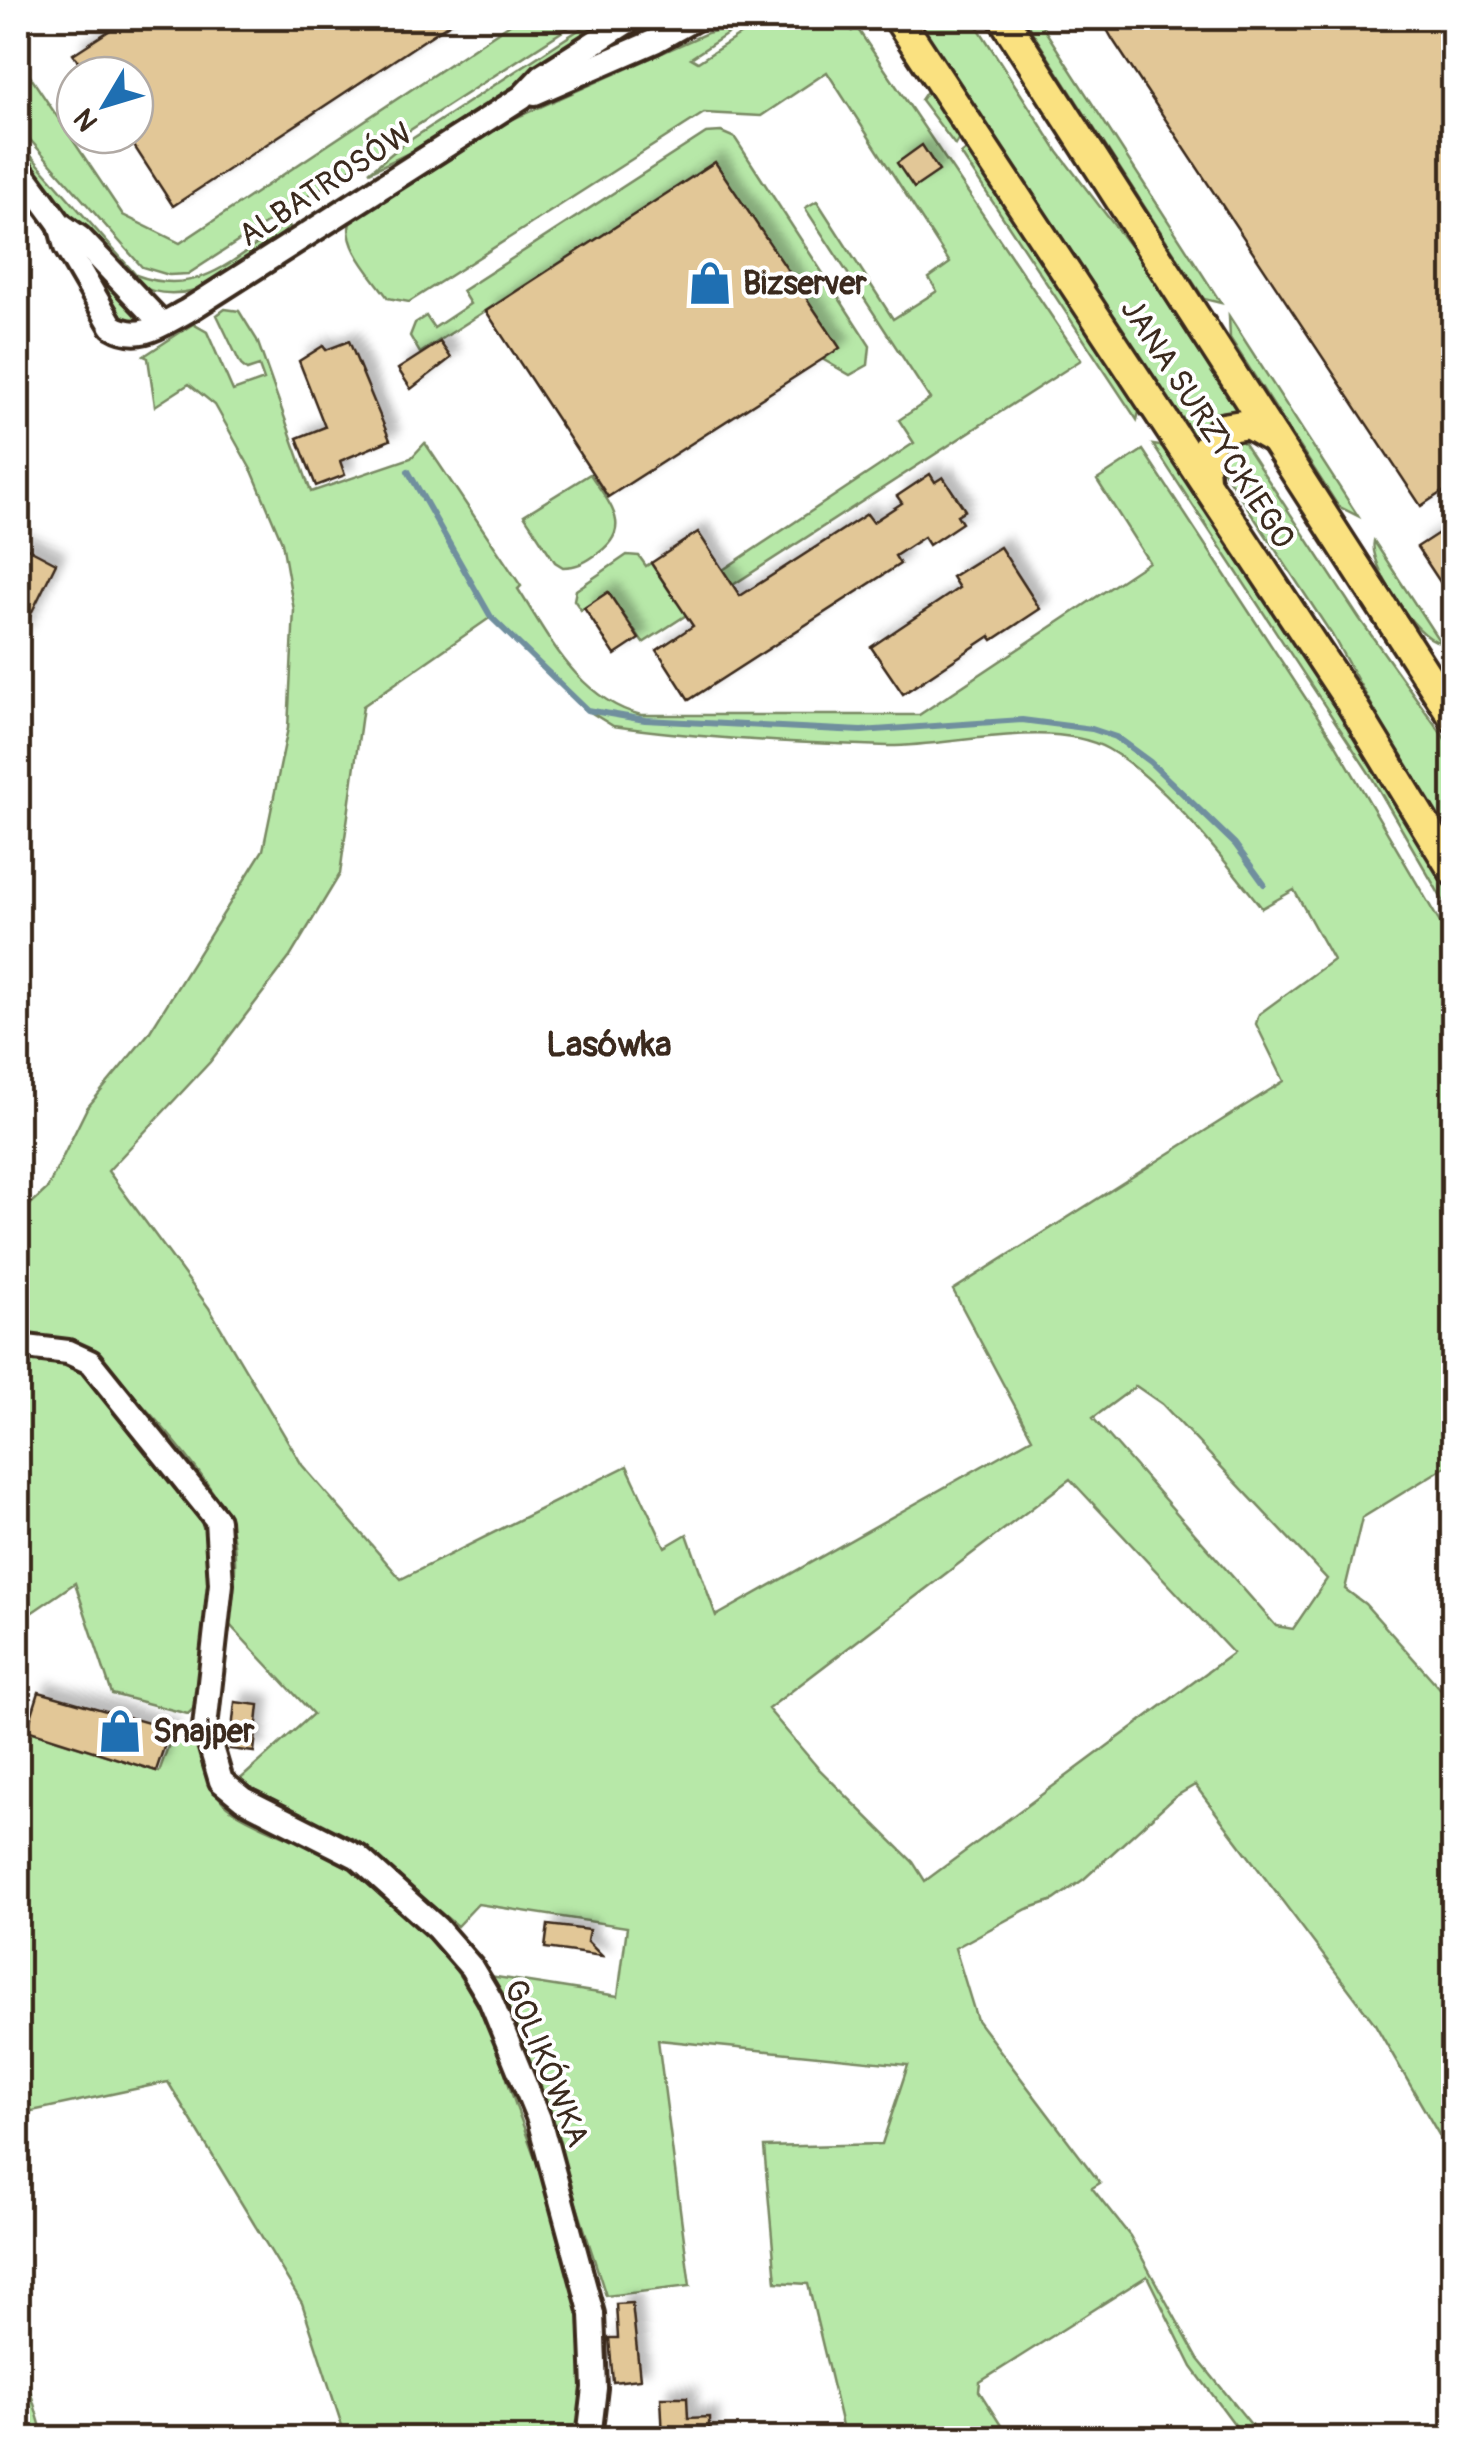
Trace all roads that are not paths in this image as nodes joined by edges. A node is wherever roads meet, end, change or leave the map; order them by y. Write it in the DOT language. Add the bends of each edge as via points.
graph roads {
  1 [pos="633,18"];
  2 [pos="696,18"];
  3 [pos="898,18"];
  4 [pos="1003,18"];
  5 [pos="522,97"];
  6 [pos="18,167"];
  7 [pos="60,224"];
  8 [pos="153,329"];
  9 [pos="1284,452"];
  10 [pos="1209,489"];
  11 [pos="1454,718"];
  12 [pos="1454,872"];
  13 [pos="18,1346"];
  14 [pos="589,2438"];
  1 -- 5 [label="street, ALBATROSÓW" via="542,76"];
  2 -- 5 [label="street, ALBATROSÓW"];
  3 -- 10 [label="main road, JANA SURZYCKIEGO"];
  4 -- 9 [label="main road, JANA SURZYCKIEGO"];
  5 -- 8 [label="street, ALBATROSÓW"];
  6 -- 7 [label="street"];
  7 -- 8 [label="street" via="80,238"];
  7 -- 8 [label="street" via="66,247 112,326"];
  9 -- 10 [label="main road" via="1256,426 1223,428 1202,452"];
  9 -- 11 [label="main road, JANA SURZYCKIEGO"];
  10 -- 12 [label="main road, JANA SURZYCKIEGO"];
  13 -- 14 [label="street, GOLIKÓWKA" via="90,1362 217,1520 222,1584 205,1727 221,1780 243,1799 358,1857 437,1928 490,1999 539,2119 592,2314"];
}
